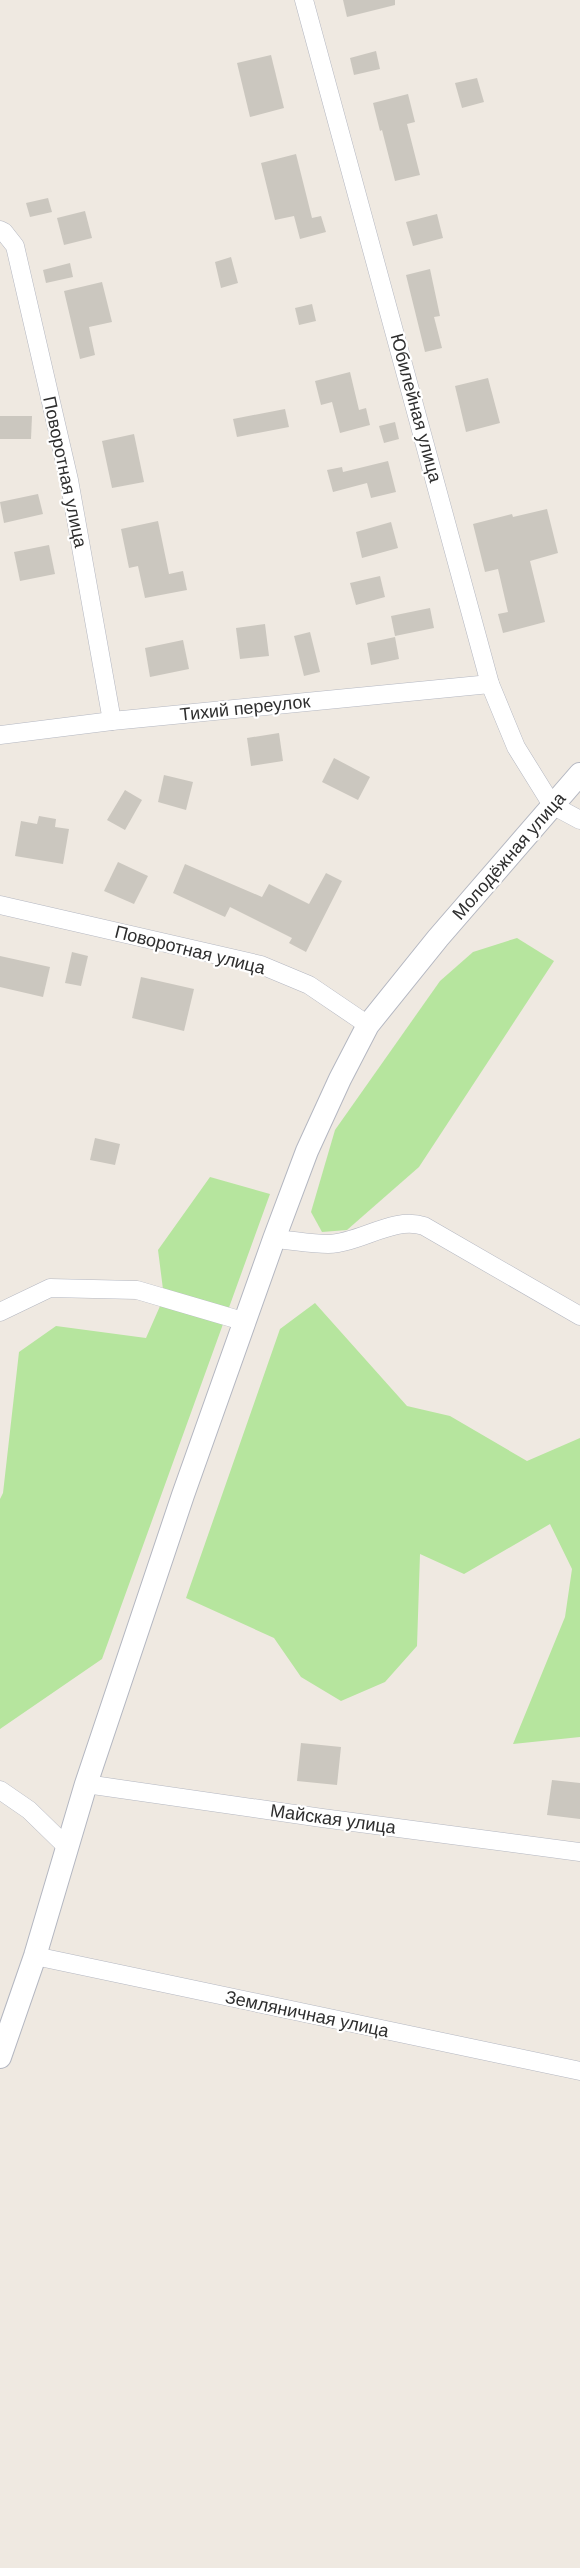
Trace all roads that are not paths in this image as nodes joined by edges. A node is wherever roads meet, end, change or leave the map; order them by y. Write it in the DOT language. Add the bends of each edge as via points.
graph roads {
  1 [pos="304,0"];
  2 [pos="0,230"];
  3 [pos="490,684"];
  4 [pos="112,721"];
  5 [pos="0,735"];
  6 [pos="580,774"];
  7 [pos="552,805"];
  8 [pos="580,820"];
  9 [pos="0,905"];
  10 [pos="368,1025"];
  11 [pos="274,1239"];
  12 [pos="0,1312"];
  13 [pos="580,1316"];
  14 [pos="246,1322"];
  15 [pos="86,1784"];
  16 [pos="0,1790"];
  17 [pos="67,1847"];
  18 [pos="580,1852"];
  19 [pos="35,1956"];
  20 [pos="0,2057"];
  21 [pos="580,2071"];
  1 -- 3 [label="street, Юбилейная улица"];
  2 -- 4 [label="street, Поворотная улица" via="15,246 69,480"];
  3 -- 4 [label="street, Тихий переулок"];
  3 -- 7 [label="street, Юбилейная улица" via="516,747"];
  4 -- 5 [label="street, Тихий переулок"];
  6 -- 7 [label="street, Молодёжная улица"];
  7 -- 8 [label="street"];
  7 -- 10 [label="street, Молодёжная улица"];
  9 -- 10 [label="street, Поворотная улица" via="261,965 309,985"];
  10 -- 11 [label="street, Молодёжная улица" via="315,1133"];
  11 -- 13 [label="street" via="328,1244 358,1239 412,1222"];
  11 -- 14 [label="street, Молодёжная улица"];
  12 -- 14 [label="street" via="50,1288 137,1290"];
  14 -- 15 [label="street, Молодёжная улица" via="183,1495"];
  15 -- 17 [label="street, Молодёжная улица"];
  15 -- 18 [label="street, Майская улица"];
  16 -- 17 [label="street" via="29,1810"];
  17 -- 19 [label="street, Молодёжная улица"];
  19 -- 20 [label="street, Молодёжная улица"];
  19 -- 21 [label="street, Земляничная улица"];
}
